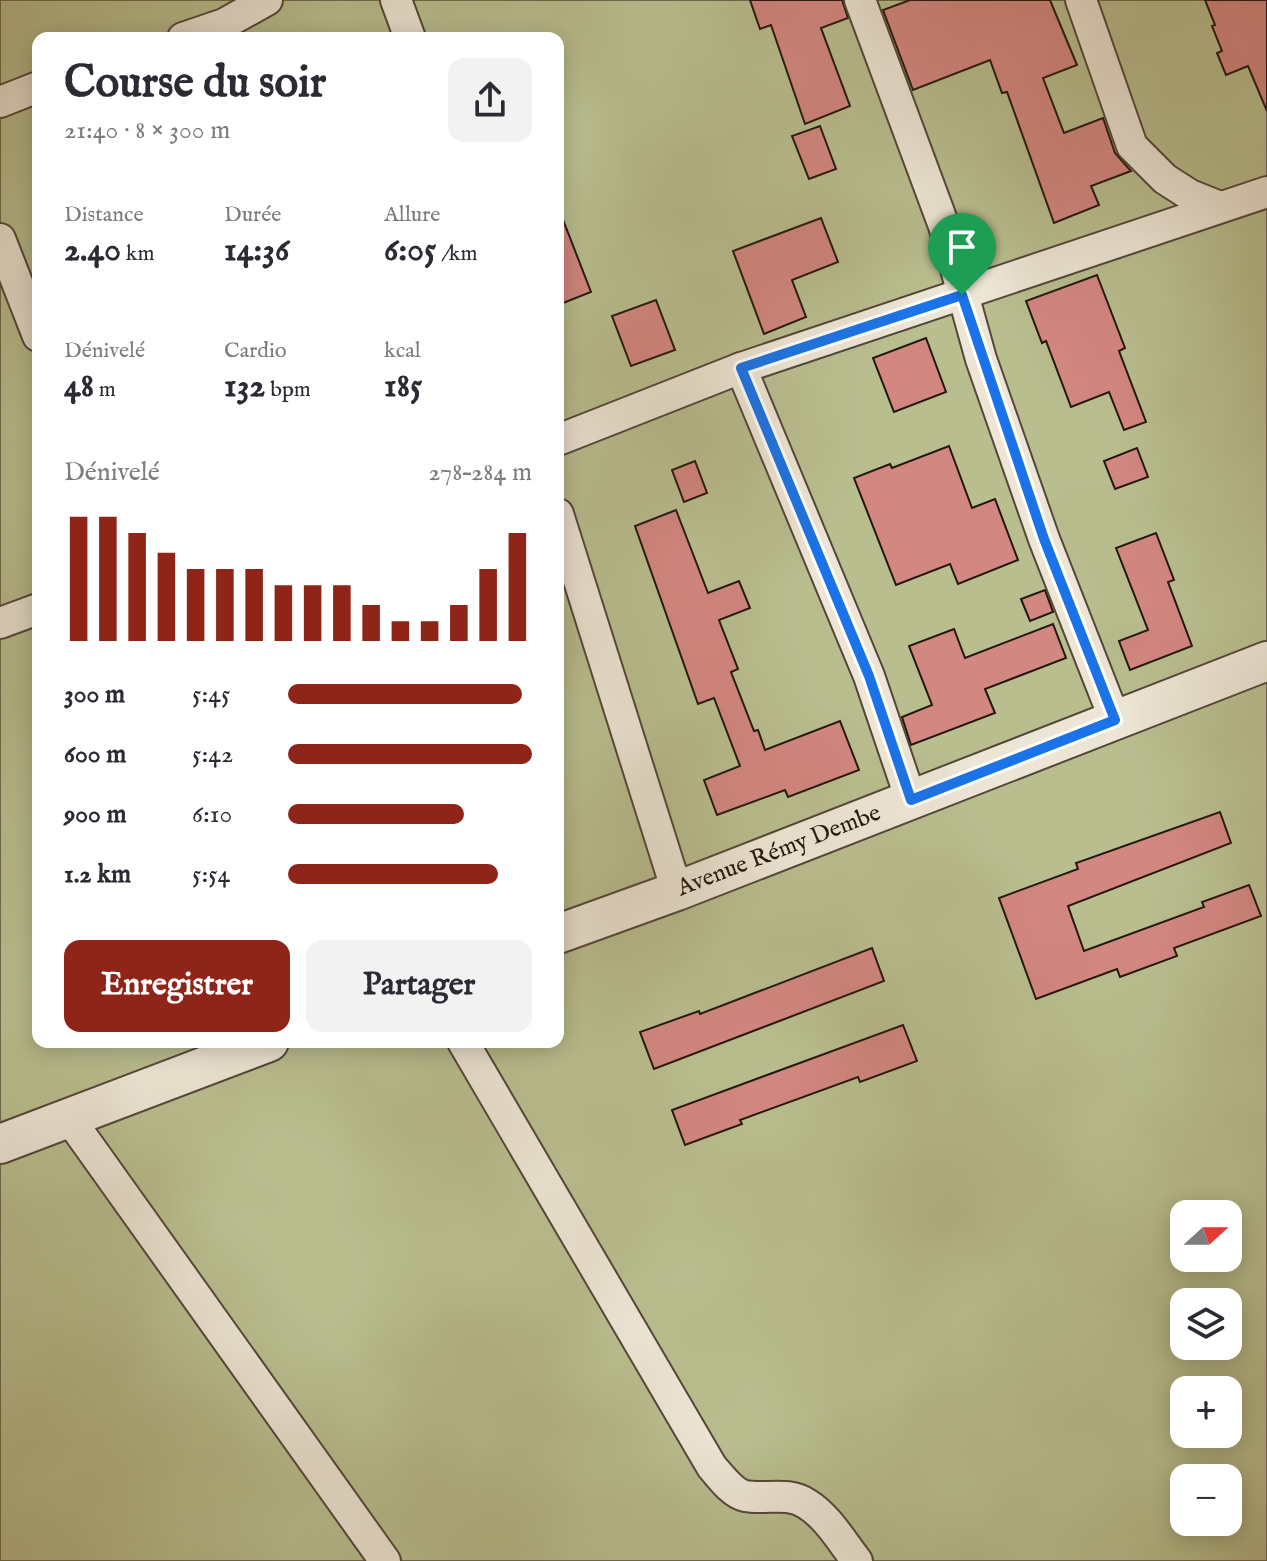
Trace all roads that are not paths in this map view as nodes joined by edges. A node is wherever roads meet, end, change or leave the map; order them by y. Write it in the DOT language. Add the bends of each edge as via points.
graph roads {
  1 [pos="267,0"];
  2 [pos="396,0"];
  3 [pos="860,0"];
  4 [pos="1081,0"];
  5 [pos="201,32"];
  6 [pos="408,32"];
  7 [pos="32,89"];
  8 [pos="0,102"];
  9 [pos="1267,192"];
  10 [pos="1220,207"];
  11 [pos="0,239"];
  12 [pos="962,295"];
  13 [pos="32,321"];
  14 [pos="741,368"];
  15 [pos="564,438"];
  16 [pos="564,533"];
  17 [pos="32,611"];
  18 [pos="0,623"];
  19 [pos="1267,661"];
  20 [pos="1115,720"];
  21 [pos="911,800"];
  22 [pos="677,891"];
  23 [pos="564,932"];
  24 [pos="253,1048"];
  25 [pos="467,1048"];
  26 [pos="69,1118"];
  27 [pos="0,1144"];
  28 [pos="385,1561"];
  29 [pos="857,1561"];
  1 -- 5 [label="street"];
  2 -- 6 [label="street"];
  3 -- 12 [label="street" via="944,226"];
  4 -- 10 [label="street" via="1132,146 1165,179"];
  7 -- 8 [label="street"];
  9 -- 10 [label="street"];
  10 -- 12 [label="street"];
  11 -- 13 [label="street"];
  12 -- 14 [label="street"];
  12 -- 20 [label="street" via="1044,539"];
  14 -- 15 [label="street"];
  14 -- 21 [label="street" via="869,676"];
  16 -- 22 [label="street"];
  17 -- 18 [label="street"];
  19 -- 20 [label="street, Avenue Rémy Dembe"];
  20 -- 21 [label="street, Avenue Rémy Dembe"];
  21 -- 22 [label="street, Avenue Rémy Dembe"];
  22 -- 23 [label="street, Avenue Rémy Dembe"];
  24 -- 26 [label="street"];
  25 -- 29 [label="street" via="712,1467 744,1496 790,1496 806,1503"];
  26 -- 27 [label="street"];
  26 -- 28 [label="street"];
}
